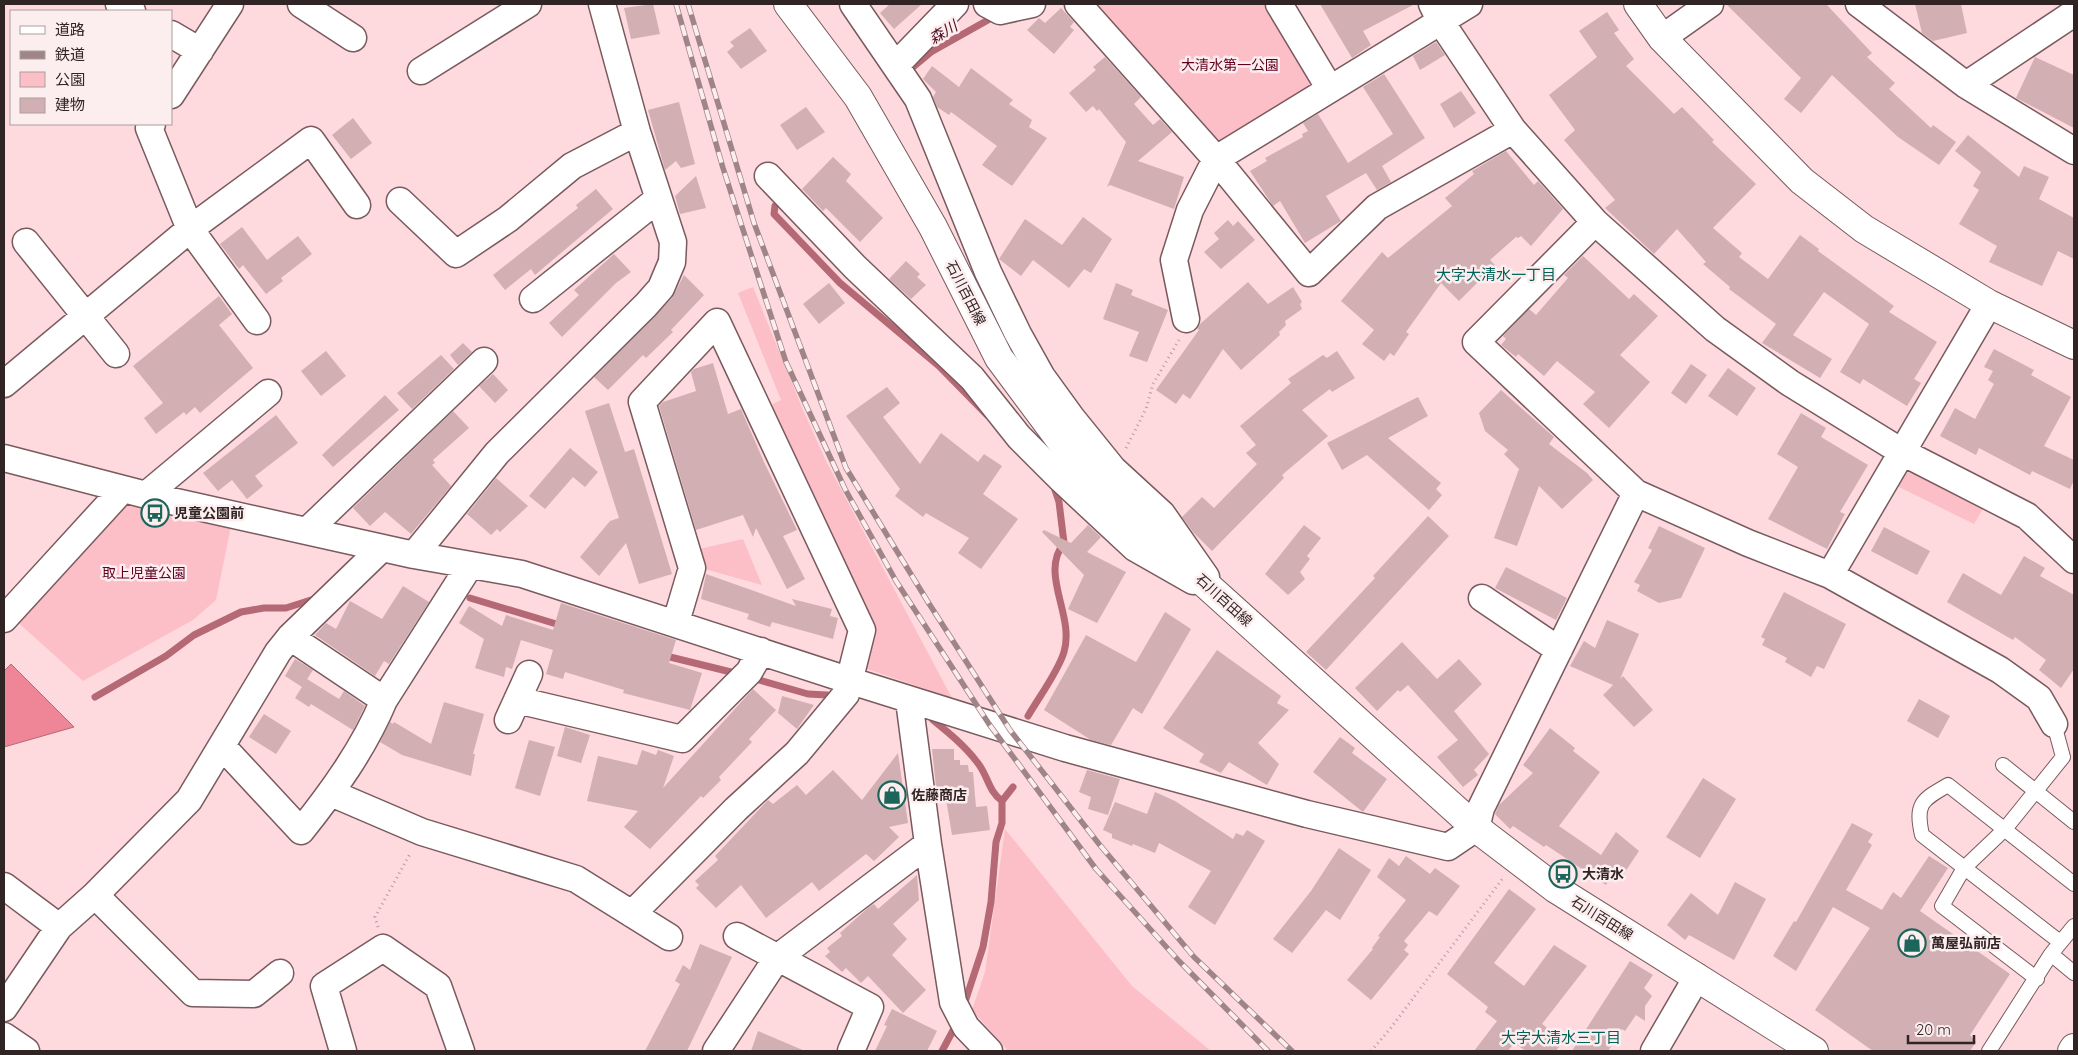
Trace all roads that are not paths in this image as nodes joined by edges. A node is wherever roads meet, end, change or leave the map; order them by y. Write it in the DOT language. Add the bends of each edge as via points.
graph roads {
  1 [pos="119,4"];
  2 [pos="230,4"];
  3 [pos="301,4"];
  4 [pos="528,4"];
  5 [pos="602,4"];
  6 [pos="788,4"];
  7 [pos="854,4"];
  8 [pos="955,4"];
  9 [pos="987,4"];
  10 [pos="1032,4"];
  11 [pos="1078,4"];
  12 [pos="1279,4"];
  13 [pos="1469,4"];
  14 [pos="1638,4"];
  15 [pos="1710,4"];
  16 [pos="1859,4"];
  17 [pos="130,10"];
  18 [pos="1436,13"];
  19 [pos="2074,13"];
  20 [pos="172,35"];
  21 [pos="353,38"];
  22 [pos="1662,38"];
  23 [pos="200,51"];
  24 [pos="896,65"];
  25 [pos="420,71"];
  26 [pos="1966,85"];
  27 [pos="1330,89"];
  28 [pos="172,93"];
  29 [pos="151,125"];
  30 [pos="1513,130"];
  31 [pos="637,132"];
  32 [pos="2074,151"];
  33 [pos="1216,159"];
  34 [pos="768,176"];
  35 [pos="658,198"];
  36 [pos="400,201"];
  37 [pos="357,205"];
  38 [pos="1595,222"];
  39 [pos="190,229"];
  40 [pos="26,242"];
  41 [pos="533,299"];
  42 [pos="1989,304"];
  43 [pos="85,316"];
  44 [pos="1186,320"];
  45 [pos="257,321"];
  46 [pos="2074,345"];
  47 [pos="116,354"];
  48 [pos="484,361"];
  49 [pos="4,384"];
  50 [pos="268,392"];
  51 [pos="1902,452"];
  52 [pos="4,458"];
  53 [pos="134,492"];
  54 [pos="1636,493"];
  55 [pos="307,531"];
  56 [pos="382,548"];
  57 [pos="414,555"];
  58 [pos="2074,560"];
  59 [pos="470,565"];
  60 [pos="1830,575"];
  61 [pos="1219,596"];
  62 [pos="1482,598"];
  63 [pos="4,618"];
  64 [pos="676,622"];
  65 [pos="290,637"];
  66 [pos="1559,650"];
  67 [pos="751,667"];
  68 [pos="529,674"];
  69 [pos="851,681"];
  70 [pos="384,700"];
  71 [pos="909,700"];
  72 [pos="2054,724"];
  73 [pos="222,746"];
  74 [pos="2003,764"];
  75 [pos="2035,790"];
  76 [pos="331,793"];
  77 [pos="2074,822"];
  78 [pos="1476,828"];
  79 [pos="2005,829"];
  80 [pos="928,844"];
  81 [pos="1964,868"];
  82 [pos="2074,884"];
  83 [pos="4,886"];
  84 [pos="95,896"];
  85 [pos="632,914"];
  86 [pos="58,927"];
  87 [pos="2073,929"];
  88 [pos="737,936"];
  89 [pos="669,937"];
  90 [pos="2060,942"];
  91 [pos="2051,954"];
  92 [pos="776,958"];
  93 [pos="280,973"];
  94 [pos="2074,973"];
  95 [pos="1697,977"];
  96 [pos="2037,979"];
  97 [pos="4,1008"];
  98 [pos="4,1036"];
  99 [pos="2074,1048"];
  100 [pos="26,1051"];
  101 [pos="343,1051"];
  102 [pos="462,1051"];
  103 [pos="716,1051"];
  104 [pos="851,1051"];
  105 [pos="989,1051"];
  106 [pos="1654,1051"];
  107 [pos="1814,1051"];
  108 [pos="1989,1051"];
  109 [pos="2072,1051"];
  1 -- 17 [label="street"];
  2 -- 23 [label="street"];
  3 -- 21 [label="street"];
  4 -- 25 [label="street"];
  5 -- 31 [label="street"];
  6 -- 61 [label="main road, 石川百田線" via="858,97 933,227 999,358 1089,479"];
  7 -- 24 [label="street"];
  8 -- 24 [label="street"];
  9 -- 10 [label="street" via="1000,11"];
  11 -- 33 [label="street"];
  12 -- 27 [label="street"];
  13 -- 18 [label="street"];
  14 -- 22 [label="main road"];
  15 -- 22 [label="street"];
  16 -- 26 [label="street"];
  18 -- 27 [label="street"];
  18 -- 30 [label="street"];
  19 -- 26 [label="street"];
  20 -- 23 [label="street"];
  22 -- 42 [label="main road" via="1802,181 1864,229"];
  23 -- 28 [label="street"];
  24 -- 61 [label="street" via="918,99 988,272 1042,377 1113,468 1162,514"];
  26 -- 32 [label="street"];
  27 -- 33 [label="street"];
  29 -- 39 [label="street" via="149,128"];
  30 -- 33 [label="street" via="1377,207 1309,273"];
  30 -- 38 [label="street"];
  31 -- 35 [label="street"];
  31 -- 36 [label="street" via="572,166 508,219 456,254"];
  33 -- 44 [label="street" via="1190,210 1174,260"];
  34 -- 61 [label="street" via="855,267 972,378 1019,437 1134,548"];
  35 -- 41 [label="street"];
  35 -- 57 [label="street" via="673,242 672,262 661,288 497,453"];
  37 -- 39 [label="street" via="311,140"];
  38 -- 51 [label="street" via="1715,329 1790,383"];
  38 -- 54 [label="street" via="1476,342"];
  39 -- 43 [label="street"];
  39 -- 45 [label="street"];
  40 -- 43 [label="street"];
  42 -- 46 [label="main road"];
  42 -- 51 [label="street"];
  43 -- 47 [label="street"];
  43 -- 49 [label="street"];
  48 -- 55 [label="street"];
  50 -- 53 [label="street"];
  51 -- 58 [label="street" via="2027,516"];
  51 -- 60 [label="street"];
  52 -- 53 [label="street"];
  53 -- 55 [label="street"];
  53 -- 63 [label="street"];
  54 -- 60 [label="street"];
  54 -- 66 [label="street"];
  55 -- 56 [label="street"];
  56 -- 57 [label="street"];
  56 -- 65 [label="street"];
  57 -- 59 [label="street"];
  59 -- 64 [label="street" via="522,574"];
  59 -- 70 [label="street"];
  60 -- 72 [label="street" via="2000,670 2039,698"];
  61 -- 78 [label="main road, 石川百田線"];
  62 -- 66 [label="street"];
  64 -- 67 [label="street"];
  64 -- 69 [label="street" via="692,568 642,402 717,322 862,630"];
  65 -- 70 [label="street"];
  65 -- 73 [label="street"];
  66 -- 78 [label="street" via="1482,808"];
  67 -- 68 [label="street" via="682,739 512,710"];
  67 -- 69 [label="street"];
  69 -- 71 [label="street"];
  69 -- 85 [label="street" via="846,694 798,753 736,809"];
  70 -- 76 [label="street" via="375,721"];
  71 -- 78 [label="street" via="1065,748 1381,832 1448,847"];
  71 -- 80 [label="street"];
  72 -- 75 [label="lane" via="2063,758"];
  73 -- 76 [label="street" via="301,831"];
  73 -- 84 [label="street" via="189,800"];
  74 -- 75 [label="lane"];
  75 -- 77 [label="lane"];
  75 -- 79 [label="lane"];
  76 -- 85 [label="street" via="422,832 576,879"];
  78 -- 95 [label="main road, 石川百田線" via="1556,889"];
  79 -- 81 [label="lane"];
  79 -- 81 [label="lane" via="1948,784 1926,798 1918,815 1922,835"];
  79 -- 82 [label="lane"];
  80 -- 92 [label="street"];
  80 -- 105 [label="street" via="953,1002 966,1027"];
  81 -- 90 [label="lane"];
  81 -- 96 [label="lane" via="1942,906"];
  83 -- 86 [label="street"];
  84 -- 86 [label="street"];
  84 -- 93 [label="street" via="194,993 254,994"];
  85 -- 89 [label="street"];
  86 -- 97 [label="street"];
  87 -- 90 [label="lane"];
  88 -- 92 [label="street"];
  90 -- 91 [label="lane"];
  91 -- 94 [label="lane"];
  91 -- 96 [label="lane"];
  92 -- 103 [label="street"];
  92 -- 104 [label="street" via="870,1008"];
  95 -- 106 [label="street"];
  95 -- 107 [label="main road, 石川百田線"];
  96 -- 108 [label="lane"];
  98 -- 100 [label="street"];
  99 -- 109 [label="main road"];
  101 -- 102 [label="street" via="324,986 383,948 438,986"];
}
